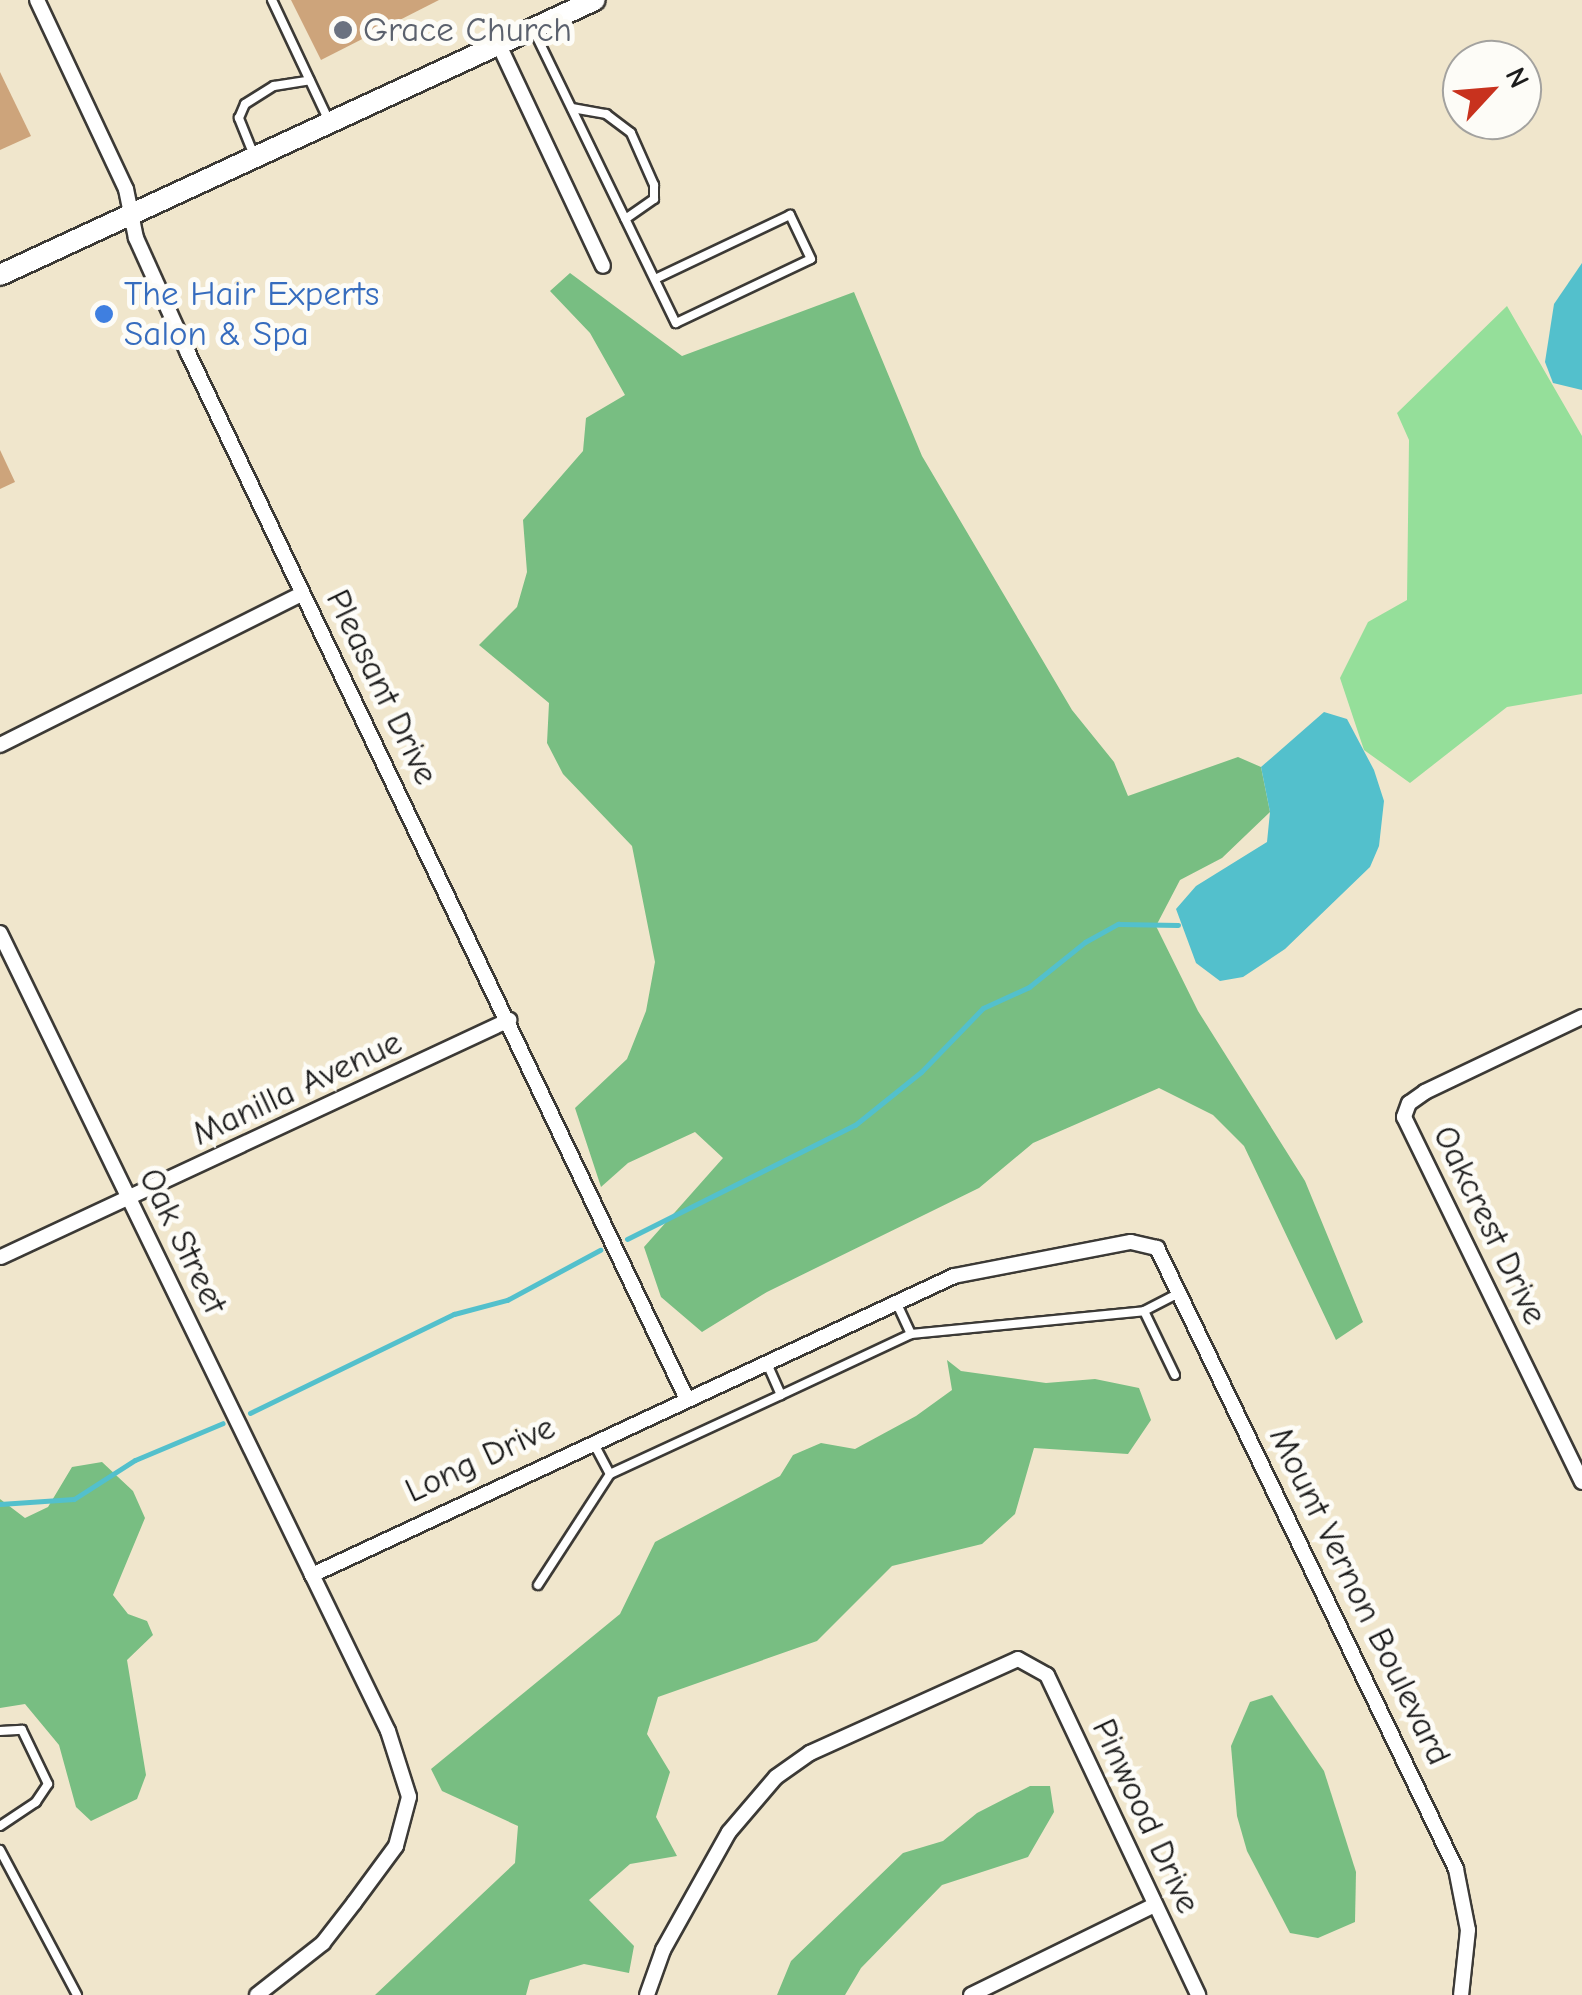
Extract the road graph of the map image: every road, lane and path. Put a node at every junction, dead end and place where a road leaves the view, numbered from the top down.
1 (36, 0) edge
2 (272, 0) edge
3 (594, 0) edge
4 (533, 29) junction
5 (499, 45) junction
6 (310, 80) junction
7 (572, 108) junction
8 (330, 123) junction
9 (255, 158) junction
10 (130, 215) junction
11 (625, 219) junction
12 (602, 266) dead end
13 (0, 275) edge
14 (655, 279) junction
15 (302, 594) junction
16 (0, 744) edge
17 (0, 933) edge
18 (1582, 1017) edge
19 (509, 1020) junction
20 (129, 1201) junction
21 (1145, 1244) joint
22 (1, 1257) edge
23 (1182, 1292) junction
24 (896, 1302) junction
25 (1144, 1310) junction
26 (911, 1334) junction
27 (765, 1361) junction
28 (1175, 1375) dead end
29 (781, 1395) junction
30 (686, 1397) junction
31 (591, 1440) junction
32 (610, 1474) junction
33 (1582, 1482) edge
34 (312, 1575) junction
35 (538, 1585) dead end
36 (0, 1731) edge
37 (0, 1826) edge
38 (0, 1850) edge
39 (1155, 1905) junction
40 (77, 1995) edge
41 (257, 1995) edge
42 (646, 1995) edge
43 (971, 1995) edge
44 (1198, 1995) edge
45 (1461, 1995) edge

1 - 10 street, Pleasant Drive
2 - 6 lane
3 - 4 main road
4 - 5 main road
4 - 7 lane
5 - 8 main road
5 - 12 street
6 - 8 lane
6 - 9 lane
7 - 11 lane
7 - 11 lane
8 - 9 main road
9 - 10 main road
10 - 13 main road
10 - 15 street, Pleasant Drive
11 - 14 lane
14 - 14 lane
15 - 16 street
15 - 19 street, Pleasant Drive
17 - 20 street, Oak Street
18 - 33 street, Oakcrest Drive
19 - 20 street, Manilla Avenue
19 - 30 street, Pleasant Drive
20 - 22 street, Manilla Avenue
20 - 34 street, Oak Street
21 - 23 street, Mount Vernon Boulevard
21 - 24 street, Long Drive
23 - 25 lane
23 - 45 street, Mount Vernon Boulevard
24 - 26 lane
24 - 27 street, Long Drive
25 - 26 lane
25 - 28 lane
26 - 29 lane
27 - 29 lane
27 - 30 street, Long Drive
29 - 32 lane
30 - 31 street, Long Drive
31 - 32 lane
31 - 34 street, Long Drive
32 - 35 lane
34 - 41 street
36 - 37 lane
38 - 40 lane
39 - 42 street, Pinwood Drive
39 - 43 street
39 - 44 street, Pinwood Drive

